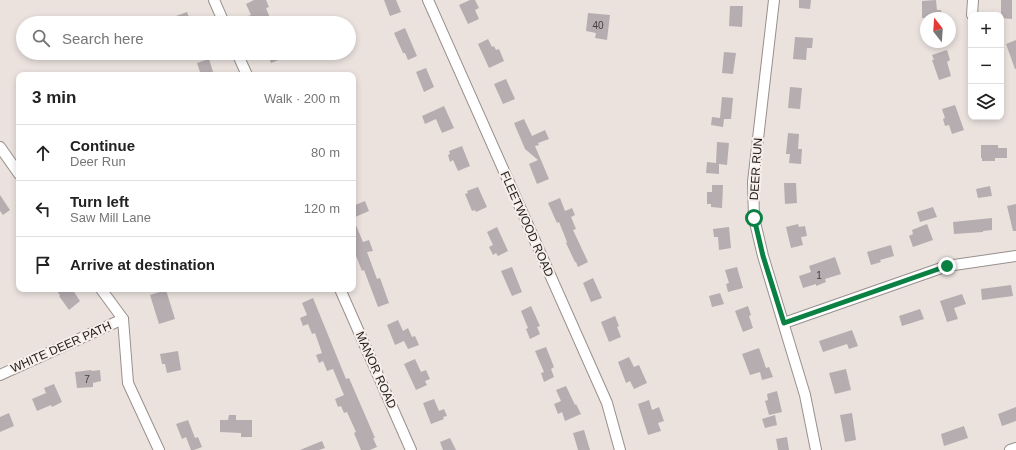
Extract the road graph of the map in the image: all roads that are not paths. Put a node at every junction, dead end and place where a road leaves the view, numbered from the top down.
1 (214, 0) edge
2 (428, 0) edge
3 (774, 0) edge
4 (973, 0) edge
5 (972, 12) edge
6 (221, 16) edge
7 (240, 60) edge
8 (246, 72) edge
9 (0, 147) edge
10 (16, 170) edge
11 (1016, 256) edge
12 (103, 292) edge
13 (341, 292) edge
14 (123, 319) junction
15 (784, 323) junction
16 (0, 375) edge
17 (1016, 448) edge
18 (159, 450) edge
19 (411, 450) edge
20 (620, 450) edge
21 (816, 450) edge
22 (1010, 450) edge

1 - 6 street
2 - 20 street, FLEETWOOD ROAD
3 - 15 street, DEER RUN
4 - 5 street
7 - 8 street
9 - 10 street
11 - 15 street
12 - 14 street
13 - 19 street, MANOR ROAD
14 - 16 street, WHITE DEER PATH
14 - 18 street
15 - 21 street, DEER RUN
17 - 22 street

